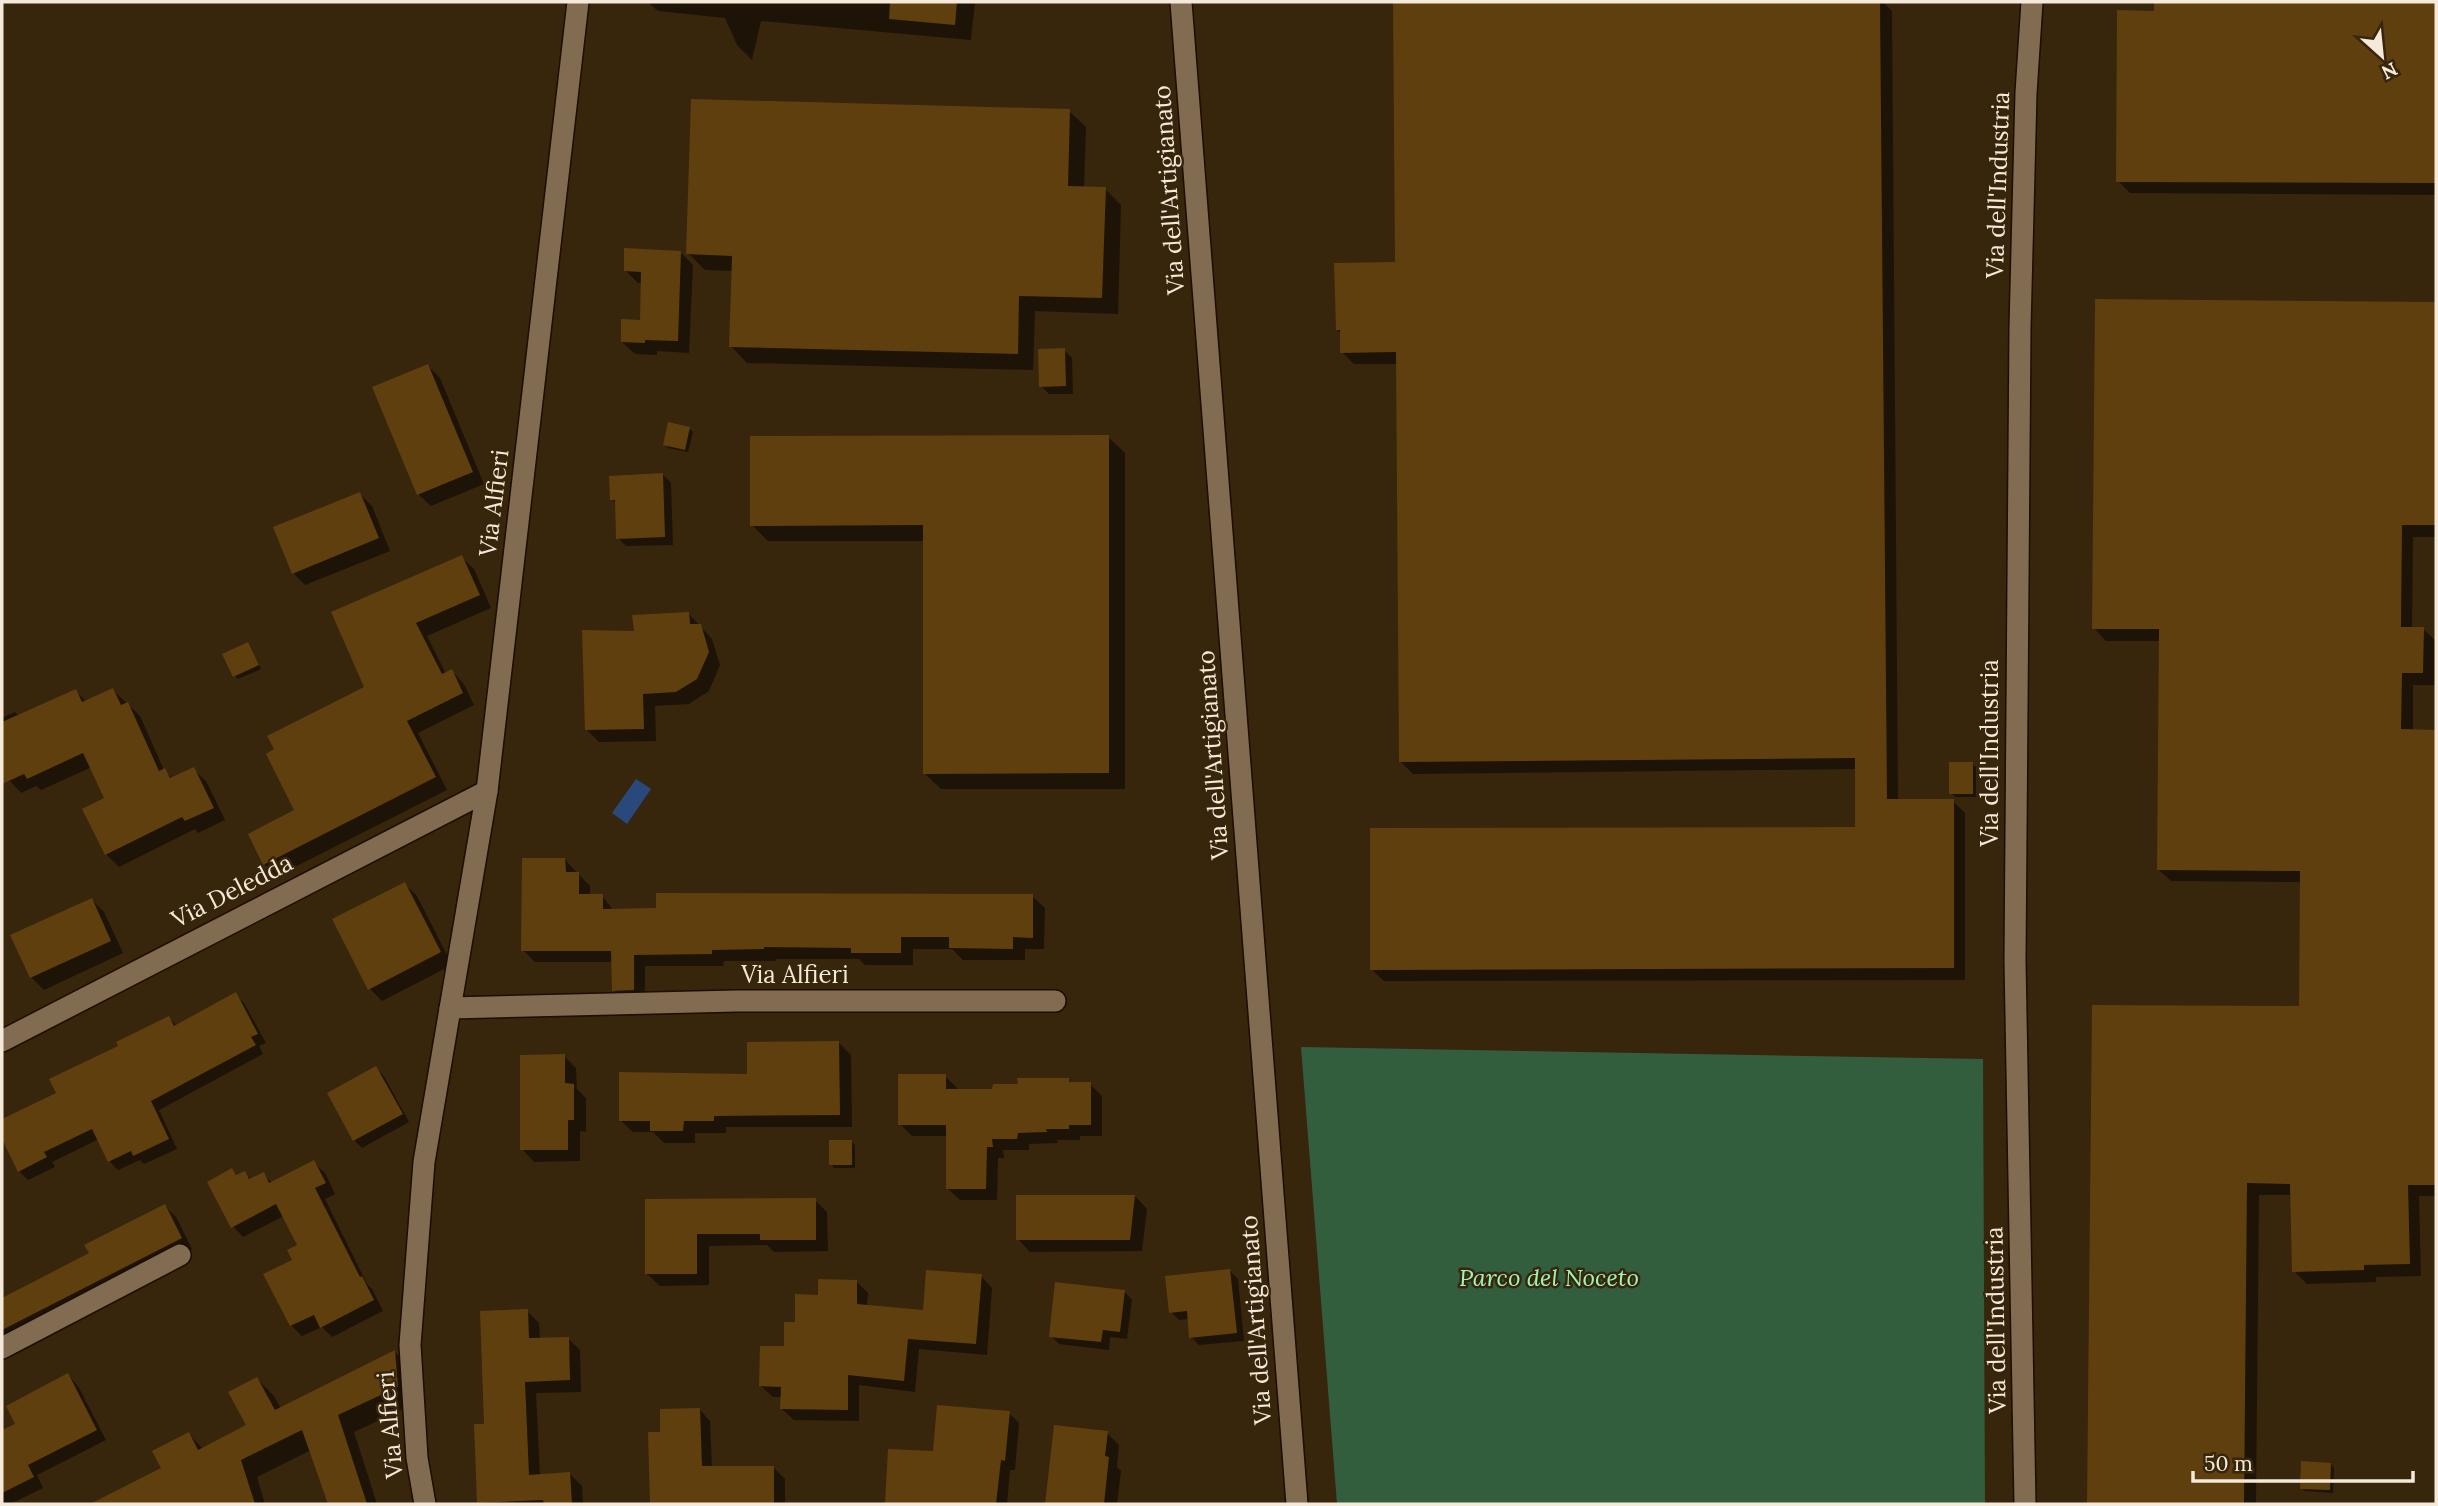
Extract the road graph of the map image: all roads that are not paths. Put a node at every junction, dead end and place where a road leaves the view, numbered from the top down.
1 (578, 2) edge
2 (1181, 2) edge
3 (2032, 2) edge
4 (488, 791) junction
5 (1055, 1001) dead end
6 (450, 1008) junction
7 (2, 1041) edge
8 (180, 1255) dead end
9 (2, 1348) edge
10 (425, 1504) edge
11 (1297, 1504) edge
12 (2025, 1504) edge

1 - 4 street, Via Alfieri
2 - 11 street, Via dell'Artigianato
3 - 12 street, Via dell'Industria
4 - 6 street, Via Alfieri
4 - 7 street, Via Deledda
5 - 6 street, Via Alfieri
6 - 10 street, Via Alfieri
8 - 9 street

